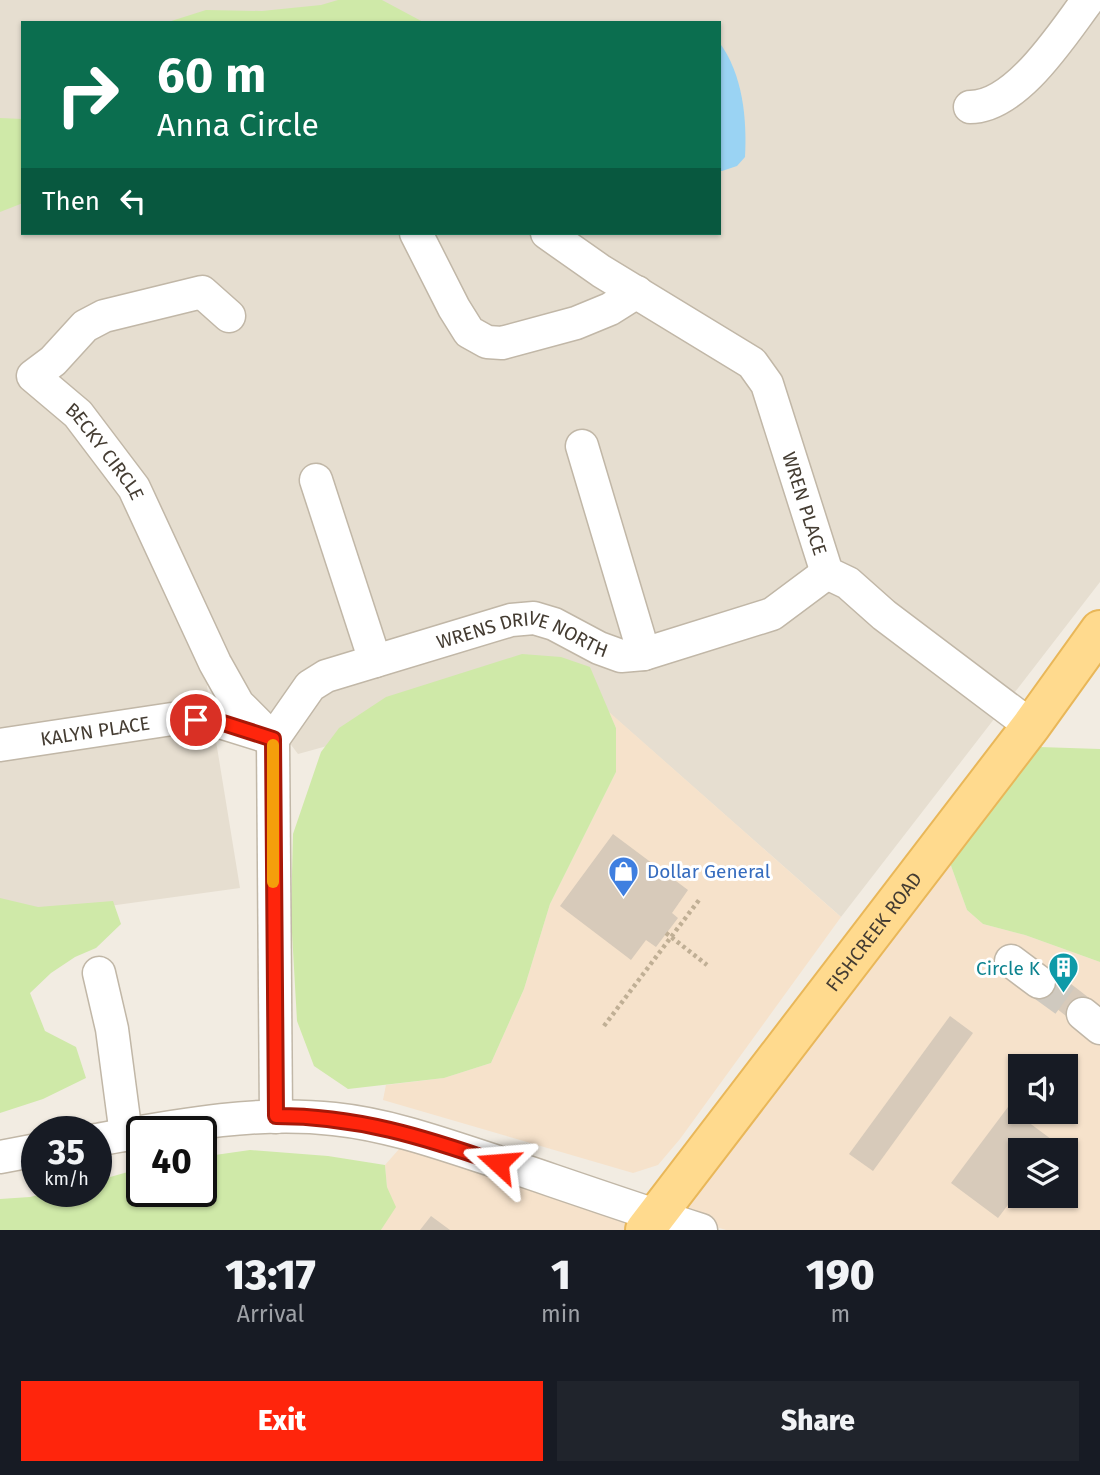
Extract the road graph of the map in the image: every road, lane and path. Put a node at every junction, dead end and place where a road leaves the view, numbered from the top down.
1 (1088, 0) edge
2 (970, 107) dead end
3 (417, 235) edge
4 (550, 235) edge
5 (637, 292) junction
6 (229, 316) dead end
7 (582, 446) dead end
8 (316, 480) dead end
9 (827, 573) junction
10 (1099, 635) edge
11 (644, 654) junction
12 (375, 662) junction
13 (1031, 726) junction
14 (273, 739) junction
15 (0, 745) edge
16 (699, 900) dead end
17 (669, 935) junction
18 (1011, 961) dead end
19 (707, 965) dead end
20 (99, 973) dead end
21 (1039, 982) tunnel mouth
22 (604, 1026) dead end
23 (111, 1116) edge
24 (276, 1116) junction
25 (112, 1137) edge
26 (21, 1153) edge
27 (0, 1157) edge
28 (650, 1223) edge
29 (701, 1230) edge

1 - 2 street
3 - 5 street
4 - 5 street, WREN PLACE
5 - 9 street, WREN PLACE
6 - 14 street, BECKY CIRCLE
7 - 11 street
8 - 12 street
9 - 11 street, WRENS DRIVE NORTH
9 - 13 street, WREN PLACE
10 - 13 main road, FISHCREEK ROAD
11 - 12 street, WRENS DRIVE NORTH
12 - 14 street, WRENS DRIVE NORTH
13 - 28 main road, FISHCREEK ROAD
14 - 15 street, KALYN PLACE
14 - 24 street
16 - 17 path
17 - 19 path
17 - 22 path
18 - 21 street
20 - 23 street
24 - 25 street
24 - 28 street
26 - 27 street
28 - 29 street

